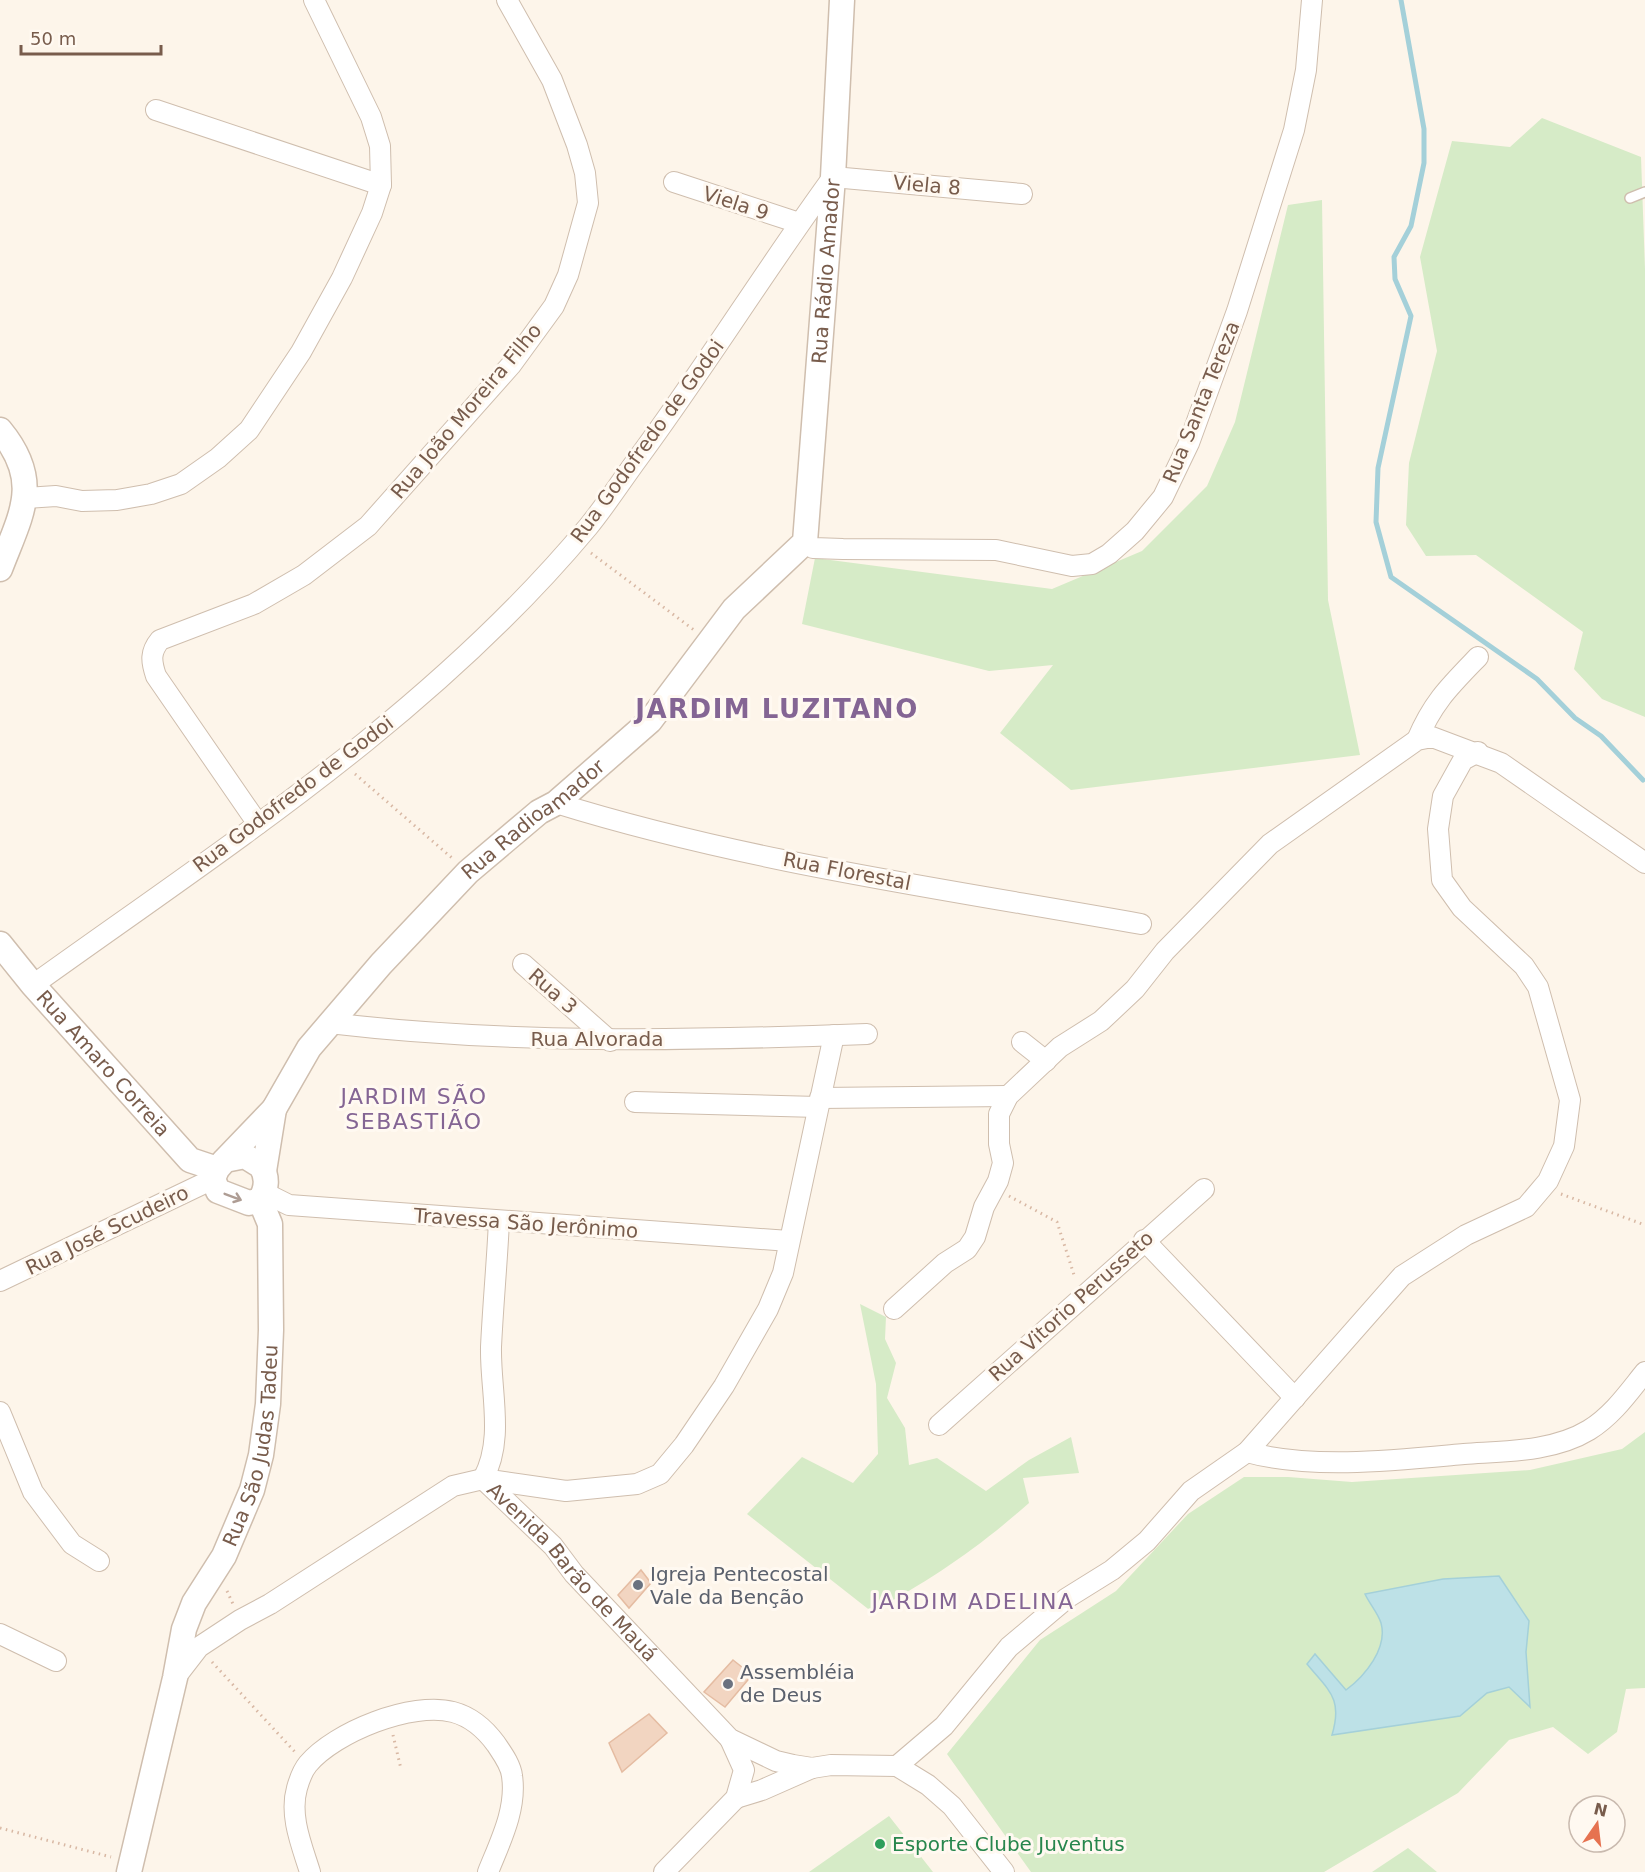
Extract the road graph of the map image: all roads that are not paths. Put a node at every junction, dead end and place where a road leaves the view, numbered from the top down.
1 (314, 0) edge
2 (507, 0) edge
3 (842, 0) edge
4 (1312, 0) edge
5 (156, 110) dead end
6 (832, 177) junction
7 (674, 182) dead end
8 (381, 185) junction
9 (1645, 192) edge
10 (1022, 194) dead end
11 (1630, 198) dead end
12 (799, 224) junction
13 (788, 240) junction
14 (828, 244) junction
15 (0, 430) edge
16 (26, 498) junction
17 (805, 543) junction
18 (0, 569) edge
19 (1478, 657) dead end
20 (1418, 740) junction
21 (1478, 752) junction
22 (556, 803) junction
23 (258, 824) junction
24 (1645, 863) edge
25 (1141, 924) dead end
26 (0, 944) edge
27 (523, 964) dead end
28 (33, 985) junction
29 (329, 1023) junction
30 (867, 1034) dead end
31 (834, 1035) junction
32 (610, 1041) junction
33 (1022, 1042) dead end
34 (1046, 1061) junction
35 (1008, 1096) junction
36 (635, 1102) dead end
37 (819, 1103) junction
38 (274, 1108) junction
39 (218, 1169) junction
40 (263, 1188) junction
41 (1204, 1189) dead end
42 (499, 1221) junction
43 (1144, 1240) junction
44 (789, 1241) junction
45 (0, 1281) edge
46 (894, 1309) dead end
47 (1645, 1372) edge
48 (1295, 1398) junction
49 (2, 1422) edge
50 (939, 1425) dead end
51 (1247, 1452) junction
52 (483, 1479) junction
53 (99, 1561) dead end
54 (0, 1634) edge
55 (56, 1661) dead end
56 (175, 1678) junction
57 (730, 1739) junction
58 (897, 1766) junction
59 (812, 1768) junction
60 (735, 1798) junction
61 (130, 1867) edge
62 (310, 1872) edge
63 (488, 1872) edge
64 (664, 1872) edge
65 (1004, 1872) edge

1 - 8 street
2 - 23 street, Rua João Moreira Filho
3 - 6 street, Rua Rádio Amador
4 - 17 street, Rua Santa Tereza
5 - 8 street
6 - 10 street, Viela 8
6 - 12 street, Rua Godofredo de Godoi
6 - 14 street, Rua Rádio Amador
7 - 12 street, Viela 9
8 - 16 street
9 - 11 lane
12 - 13 street, Rua Godofredo de Godoi
13 - 14 street
13 - 23 street, Rua Godofredo de Godoi
14 - 17 street, Rua Rádio Amador
15 - 16 street
16 - 18 street
17 - 22 street, Rua Radioamador
19 - 20 street
20 - 21 street
20 - 34 street
21 - 24 street
21 - 48 street
22 - 25 street, Rua Florestal
22 - 29 street, Rua Radioamador
23 - 28 street, Rua Godofredo de Godoi
26 - 28 street, Rua Amaro Correia
27 - 32 street, Rua 3
28 - 39 street, Rua Amaro Correia
29 - 32 street, Rua Alvorada
29 - 38 street, Rua Radioamador
30 - 31 street, Rua Alvorada
31 - 32 street, Rua Alvorada
31 - 37 street
33 - 34 street
34 - 35 street
35 - 37 street
35 - 46 street
36 - 37 street
37 - 44 street
38 - 39 street, Rua Radioamador
38 - 40 street, Rua Radioamador
39 - 40 street
39 -> 40 street
39 - 45 street, Rua José Scudeiro
40 - 42 street, Travessa São Jerônimo
40 - 56 street, Rua São Judas Tadeu
41 - 43 street, Rua Vitorio Perusseto
42 - 44 street, Travessa São Jerônimo
42 - 52 street
43 - 48 street
43 - 50 street, Rua Vitorio Perusseto
44 - 52 street
47 - 51 street
48 - 51 street
49 - 53 street
51 - 58 street
52 - 56 street, Avenida Barão de Mauá
52 - 57 street, Avenida Barão de Mauá
54 - 55 street
56 - 61 street, Avenida Barão de Mauá
57 - 59 street, Avenida Barão de Mauá
57 - 60 street
58 - 59 street, Avenida Barão de Mauá
58 - 65 street
59 - 60 street
60 - 64 street
62 - 63 street

